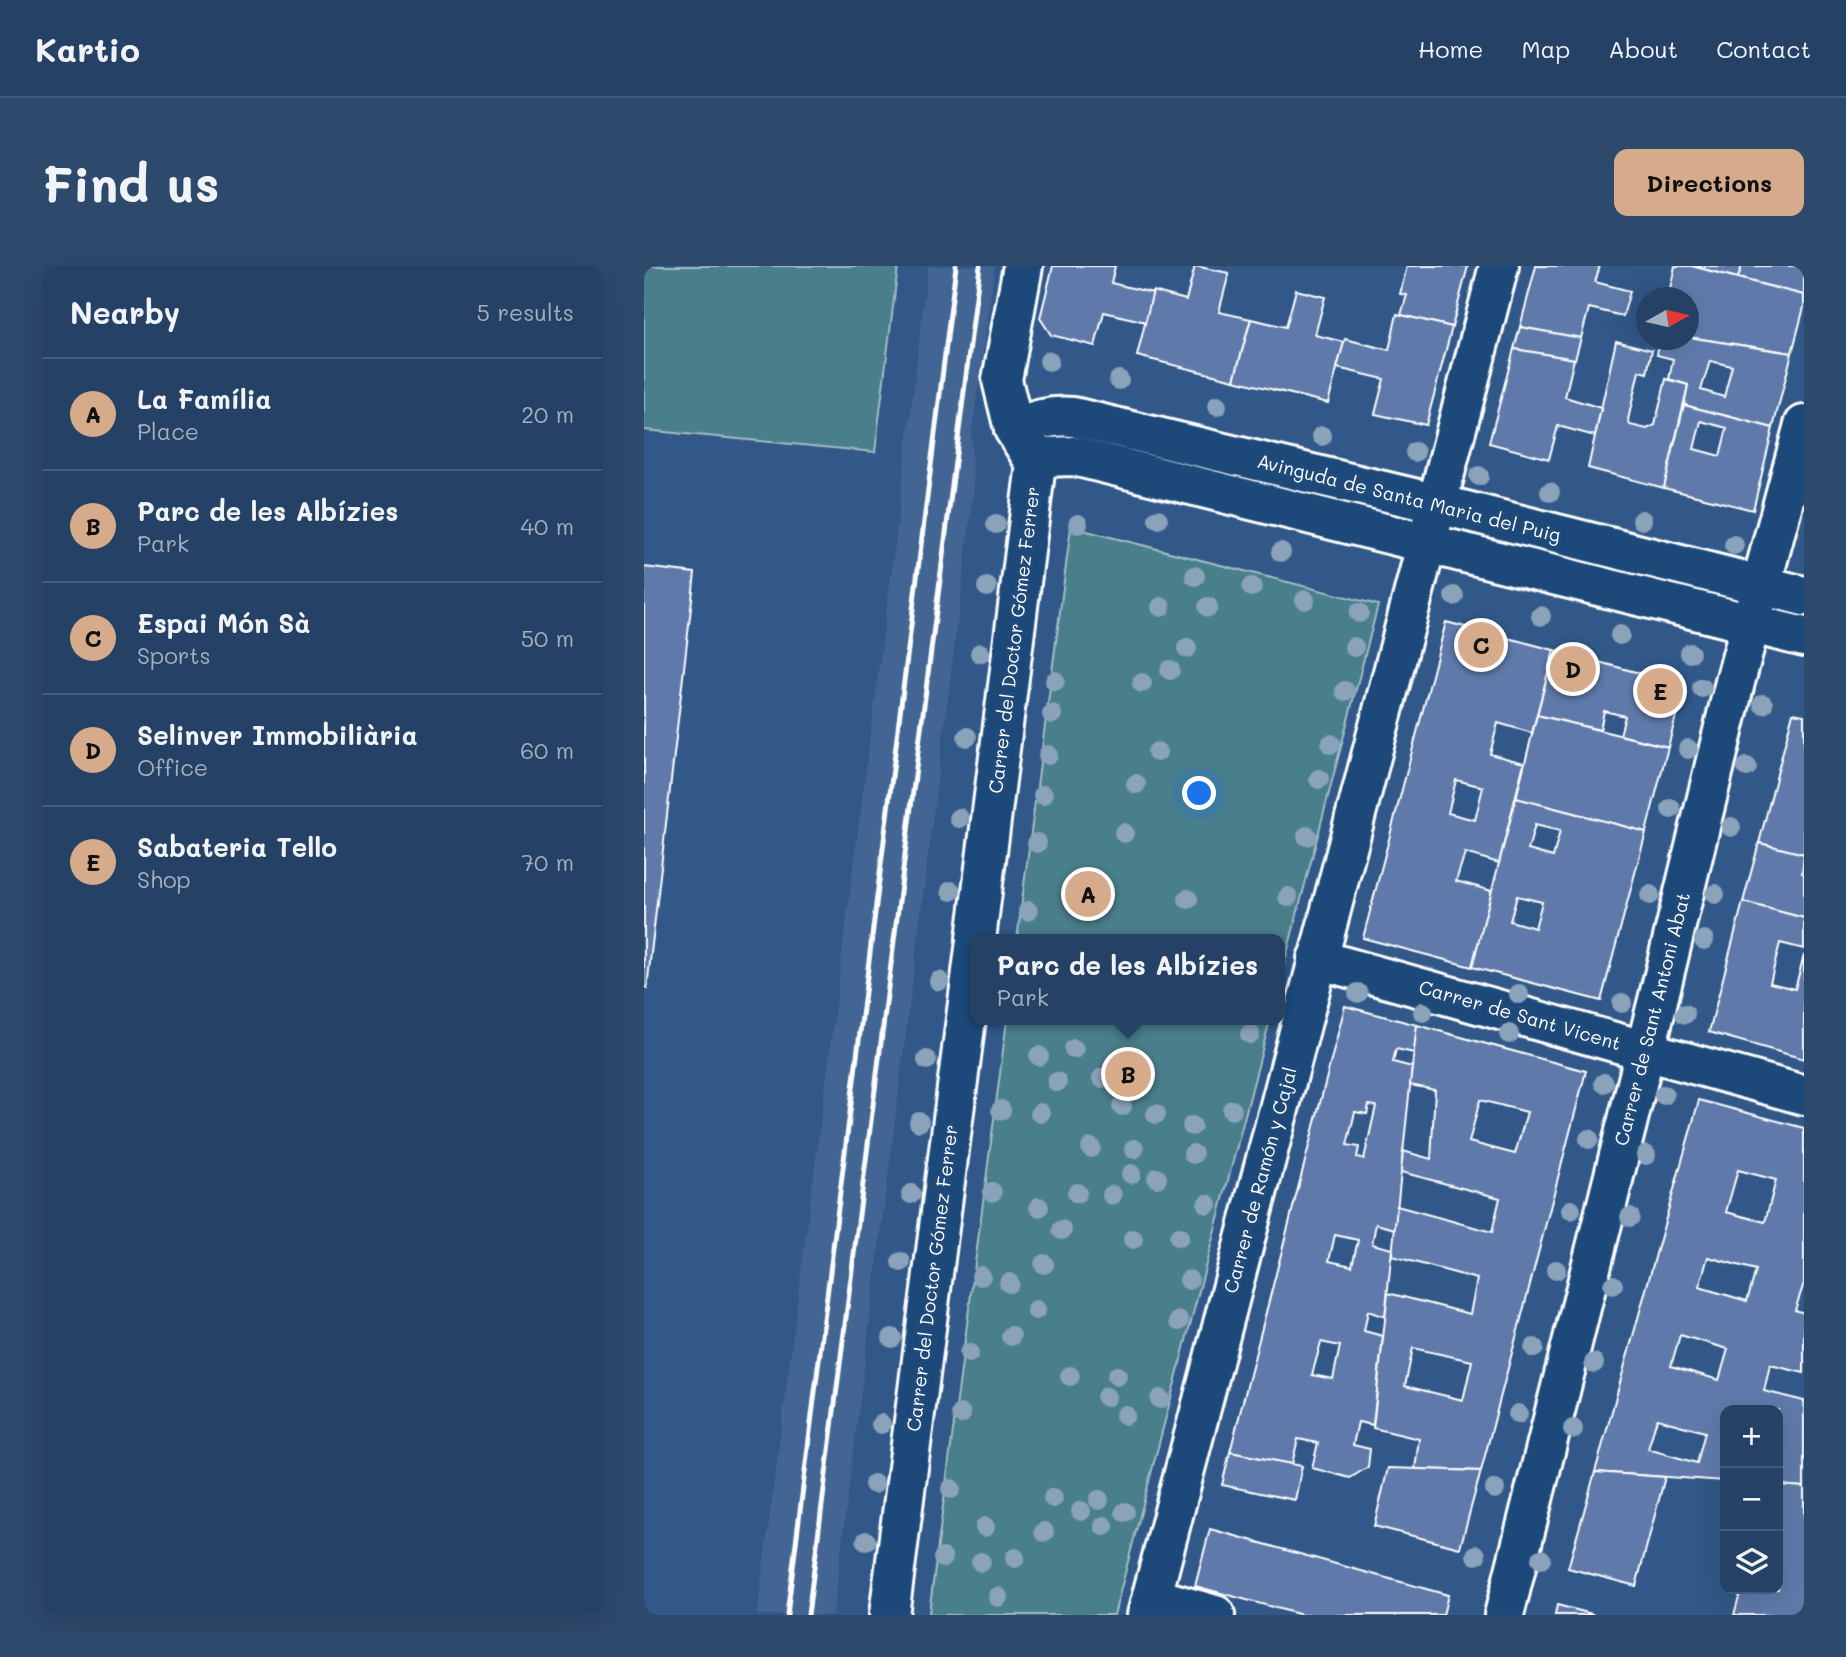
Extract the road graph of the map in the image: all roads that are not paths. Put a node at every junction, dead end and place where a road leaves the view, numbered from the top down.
1 (1023, 266) edge
2 (1499, 266) edge
3 (1804, 425) edge
4 (1014, 429) junction
5 (1036, 464) junction
6 (1438, 504) junction
7 (1426, 542) junction
8 (1761, 584) junction
9 (1804, 596) edge
10 (1750, 624) junction
11 (1804, 638) edge
12 (977, 934) edge
13 (1317, 959) junction
14 (970, 987) edge
15 (1645, 1050) junction
16 (1804, 1095) edge
17 (1150, 1606) edge
18 (889, 1615) edge
19 (1215, 1615) edge
20 (1504, 1615) edge

1 - 4 street, Carrer del Doctor Gómez Ferrer
2 - 6 street
3 - 8 street, Carrer de Sant Antoni Abat
4 - 5 street, Carrer del Doctor Gómez Ferrer
4 - 6 street, Avinguda de Santa Maria del Puig
5 - 7 street, Avinguda de Santa Maria del Puig
5 - 12 street, Carrer del Doctor Gómez Ferrer
6 - 7 street, Carrer de Ramón y Cajal
6 - 8 street, Avinguda de Santa Maria del Puig
7 - 10 street, Avinguda de Santa Maria del Puig
7 - 13 street, Carrer de Ramón y Cajal
8 - 9 street, Avinguda de Santa Maria del Puig
8 - 10 street, Carrer de Sant Antoni Abat
10 - 11 street, Avinguda de Santa Maria del Puig
10 - 15 street, Carrer de Sant Antoni Abat
13 - 15 street, Carrer de Sant Vicent
13 - 17 street, Carrer de Ramón y Cajal
14 - 18 street, Carrer del Doctor Gómez Ferrer
15 - 16 street, Carrer de Sant Vicent
15 - 20 street, Carrer de Sant Antoni Abat
17 - 19 street

